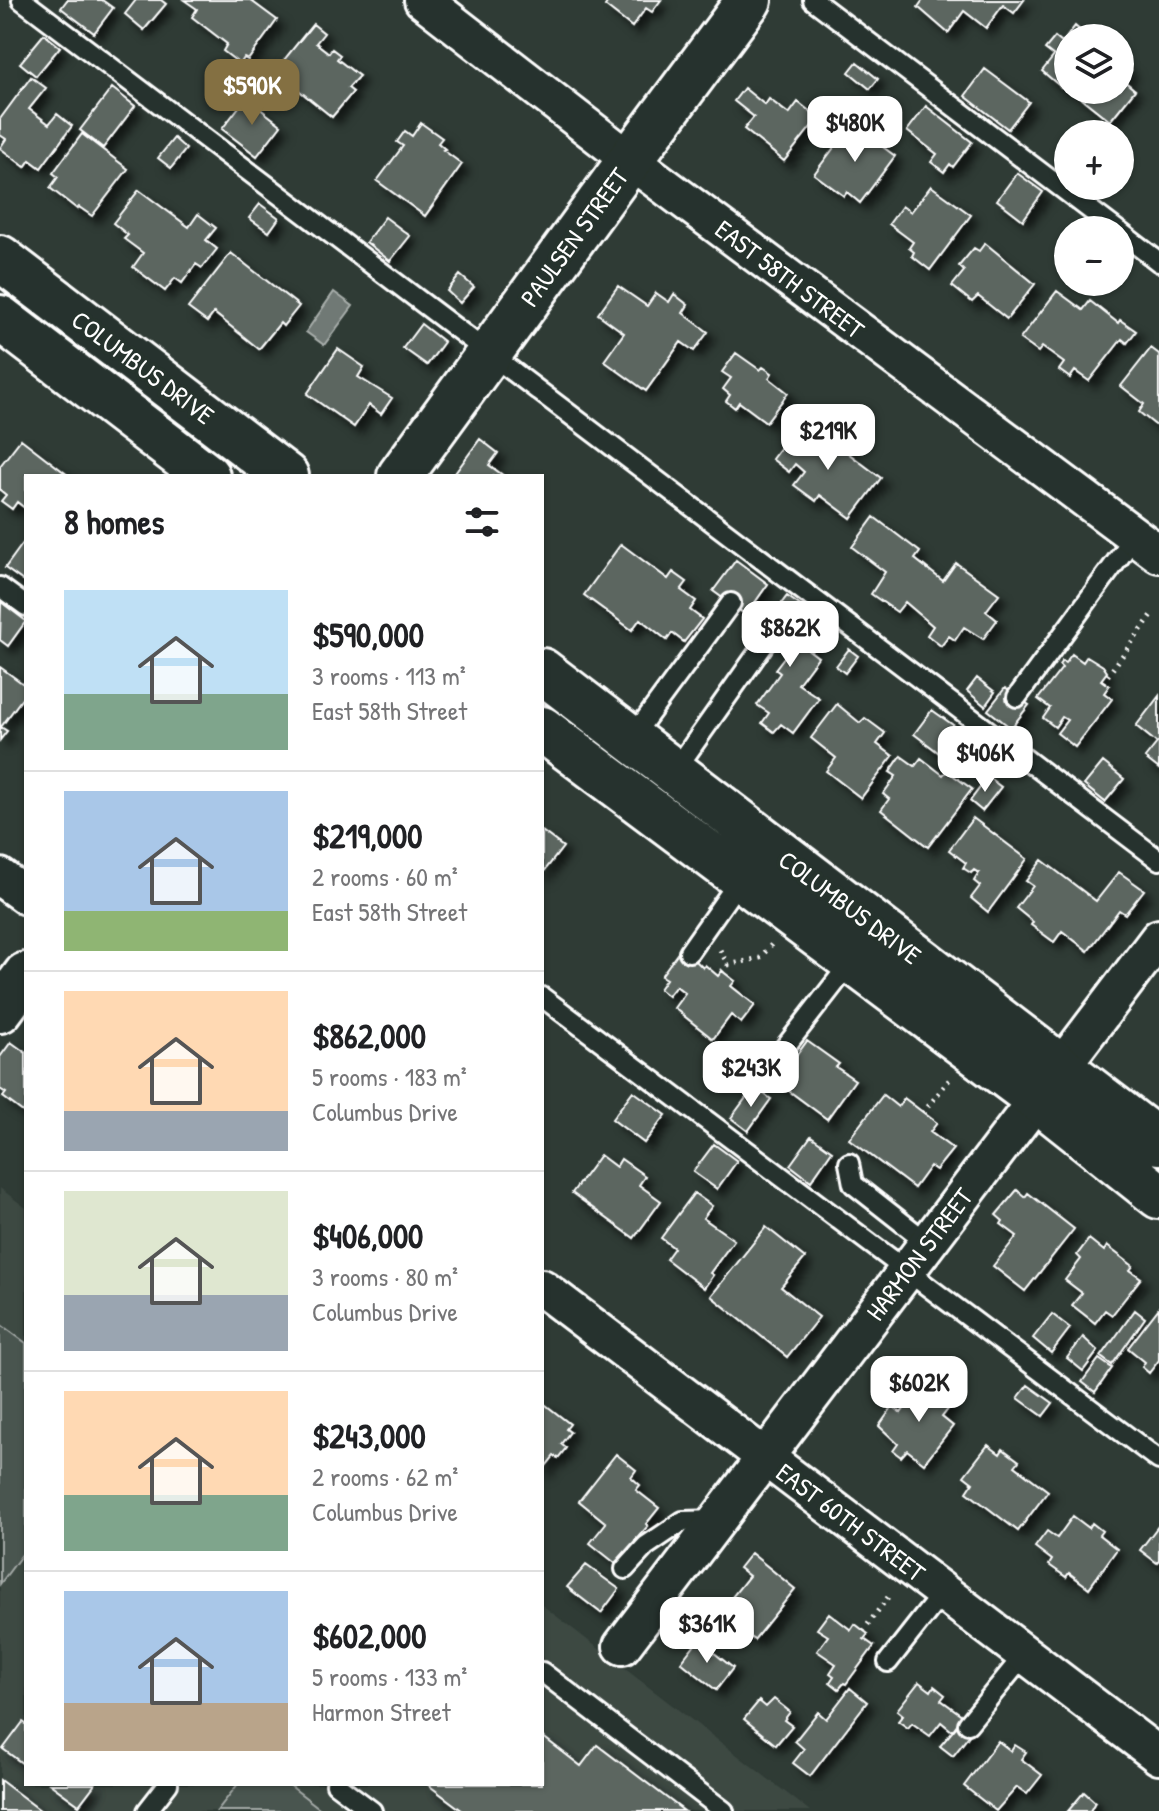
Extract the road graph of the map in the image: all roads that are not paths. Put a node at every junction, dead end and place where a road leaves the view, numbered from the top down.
1 (22, 0) edge
2 (423, 0) edge
3 (749, 0) edge
4 (813, 0) edge
5 (630, 160) junction
6 (1098, 216) edge
7 (1134, 243) edge
8 (0, 258) edge
9 (1159, 262) edge
10 (0, 318) edge
11 (488, 355) junction
12 (204, 474) edge
13 (283, 474) edge
14 (401, 474) edge
15 (1147, 545) edge
16 (0, 587) edge
17 (731, 603) dead end
18 (24, 605) edge
19 (772, 633) dead end
20 (544, 673) edge
21 (1017, 697) dead end
22 (544, 730) edge
23 (631, 739) junction
24 (674, 772) junction
25 (1159, 860) edge
26 (0, 877) edge
27 (741, 878) junction
28 (24, 895) edge
29 (1159, 938) edge
30 (689, 952) dead end
31 (852, 961) junction
32 (24, 978) edge
33 (544, 999) edge
34 (0, 1010) edge
35 (1049, 1083) junction
36 (754, 1087) dead end
37 (1159, 1142) edge
38 (849, 1163) dead end
39 (1159, 1196) edge
40 (928, 1243) junction
41 (906, 1271) junction
42 (544, 1290) edge
43 (765, 1457) junction
44 (1159, 1460) edge
45 (717, 1520) junction
46 (625, 1569) dead end
47 (943, 1592) junction
48 (622, 1646) dead end
49 (1025, 1654) junction
50 (888, 1662) dead end
51 (544, 1674) edge
52 (968, 1724) dead end
53 (1159, 1756) edge
54 (166, 1786) edge
55 (339, 1786) edge
56 (147, 1811) edge
57 (372, 1811) edge
58 (724, 1811) edge

1 - 11 lane
2 - 5 street, EAST 58TH STREET
3 - 5 street, PAULSEN STREET
4 - 6 lane
5 - 11 street, PAULSEN STREET
5 - 15 street, EAST 58TH STREET
7 - 9 lane
8 - 13 street, COLUMBUS DRIVE
10 - 12 street, COLUMBUS DRIVE
11 - 14 street, PAULSEN STREET
11 - 25 lane
15 - 21 lane
16 - 18 lane
17 - 23 lane
19 - 24 lane
20 - 23 street, COLUMBUS DRIVE
22 - 27 street, COLUMBUS DRIVE
23 - 24 street, COLUMBUS DRIVE
24 - 35 street, COLUMBUS DRIVE
26 - 28 street
27 - 30 lane
27 - 31 street, COLUMBUS DRIVE
29 - 35 street, HARMON STREET
31 - 35 street, COLUMBUS DRIVE
31 - 36 lane
32 - 34 street
33 - 41 lane
35 - 37 street, COLUMBUS DRIVE
35 - 39 street, COLUMBUS DRIVE
35 - 40 street, HARMON STREET
38 - 40 lane
40 - 41 street, HARMON STREET
41 - 43 street, HARMON STREET
41 - 44 lane
42 - 43 street, EAST 60TH STREET
43 - 45 street, HARMON STREET
43 - 47 street, EAST 60TH STREET
45 - 46 lane
45 - 48 street, HARMON STREET
47 - 49 street, EAST 60TH STREET
47 - 50 lane
49 - 52 lane
49 - 53 street, EAST 60TH STREET
51 - 58 lane
54 - 56 lane
55 - 57 lane

